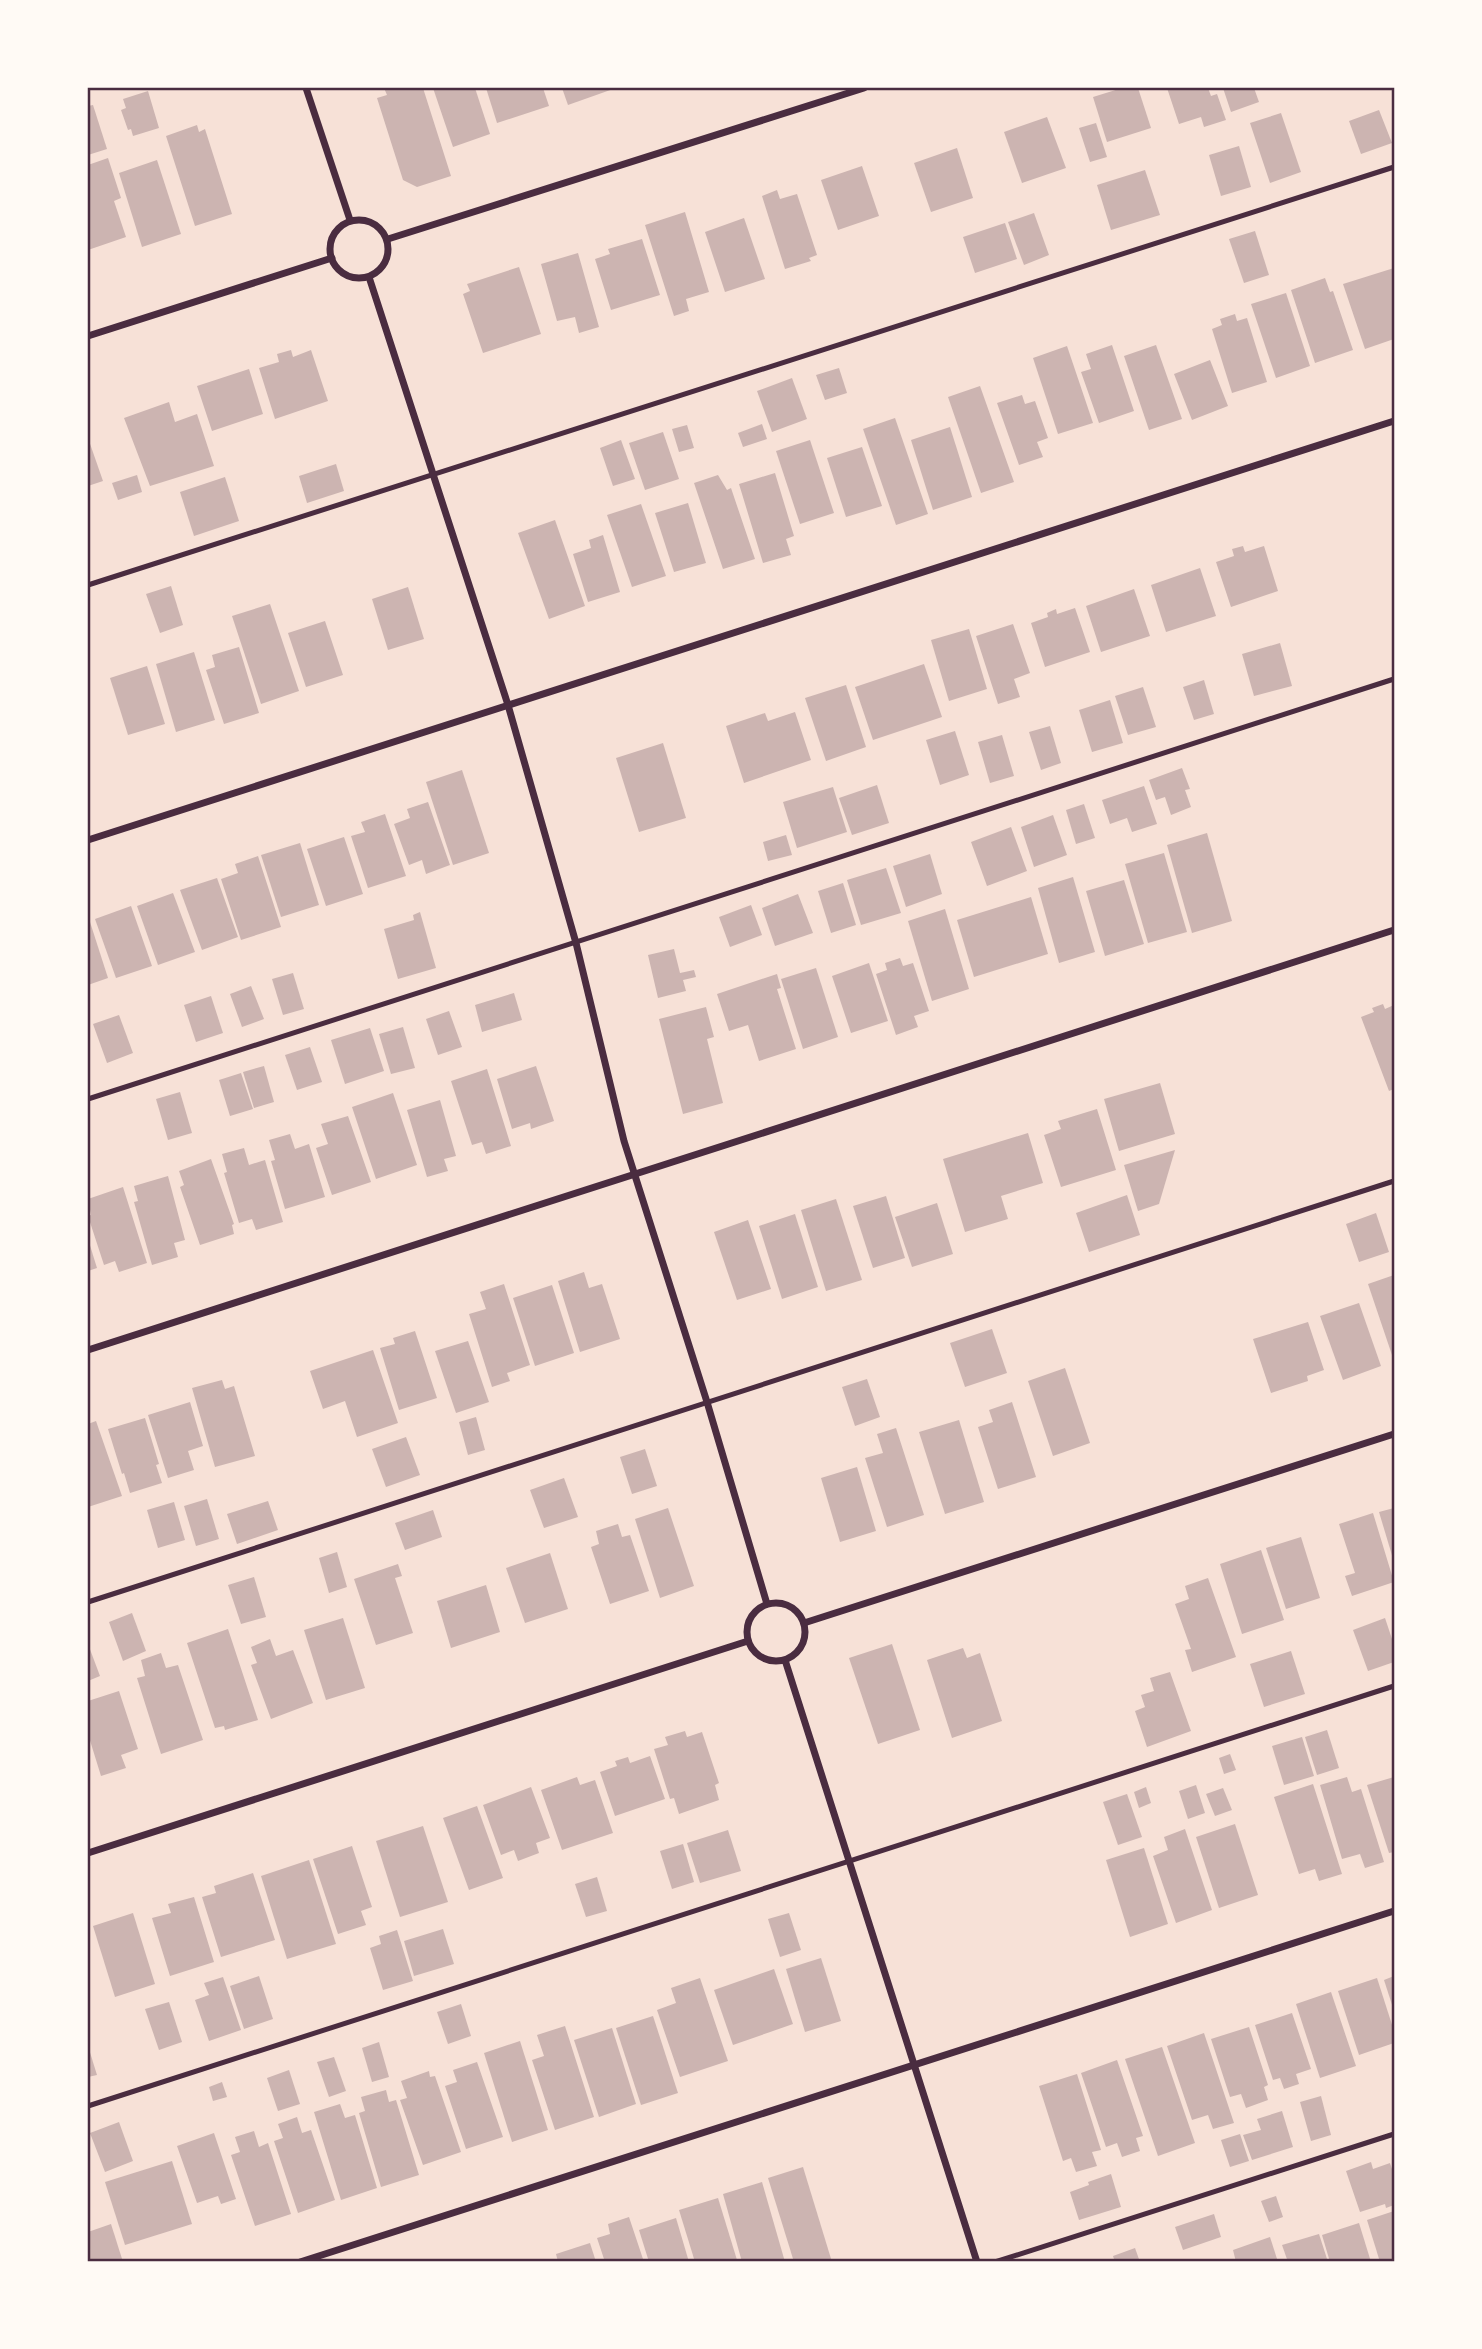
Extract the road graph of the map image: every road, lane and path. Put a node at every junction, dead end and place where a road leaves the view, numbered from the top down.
1 (306, 88) edge
2 (864, 88) edge
3 (1395, 167) edge
4 (350, 220) junction
5 (388, 239) junction
6 (331, 258) junction
7 (369, 277) junction
8 (88, 336) edge
9 (1395, 421) edge
10 (433, 474) junction
11 (88, 585) edge
12 (1395, 679) edge
13 (508, 705) junction
14 (88, 840) edge
15 (1395, 930) edge
16 (576, 943) junction
17 (88, 1099) edge
18 (634, 1174) junction
19 (1395, 1181) edge
20 (88, 1350) edge
21 (707, 1402) junction
22 (1395, 1434) edge
23 (88, 1602) edge
24 (767, 1604) junction
25 (804, 1623) junction
26 (748, 1642) junction
27 (785, 1660) junction
28 (1395, 1686) edge
29 (88, 1853) edge
30 (849, 1861) junction
31 (1395, 1911) edge
32 (915, 2064) junction
33 (88, 2106) edge
34 (1395, 2134) edge
35 (300, 2262) edge
36 (977, 2262) edge
37 (995, 2262) edge

1 - 4 street
2 - 5 street
3 - 10 lane
4 - 5 street
4 - 6 street
5 - 7 street
6 - 7 street
6 - 8 street
7 - 10 street
9 - 13 street
10 - 11 lane
10 - 13 street
12 - 16 lane
13 - 14 street
13 - 16 street
15 - 18 street
16 - 17 lane
16 - 18 street
18 - 20 street
18 - 21 street
19 - 21 lane
21 - 23 lane
21 - 24 street
22 - 25 street
24 - 25 street
24 - 26 street
25 - 27 street
26 - 27 street
26 - 29 street
27 - 30 street
28 - 30 lane
30 - 32 street
30 - 33 lane
31 - 32 street
32 - 35 street
32 - 36 street
34 - 37 lane

